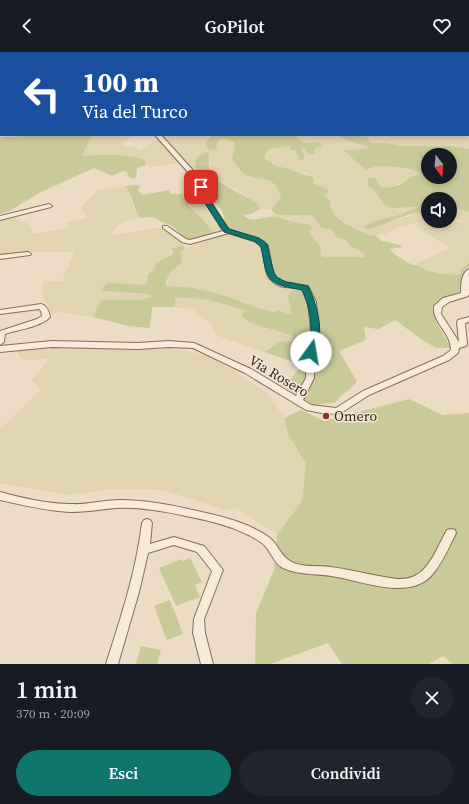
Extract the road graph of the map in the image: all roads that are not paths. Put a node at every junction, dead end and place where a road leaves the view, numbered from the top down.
1 (159, 136) edge
2 (49, 206) dead end
3 (0, 218) edge
4 (165, 227) dead end
5 (229, 231) junction
6 (28, 254) dead end
7 (0, 257) edge
8 (469, 271) edge
9 (0, 312) edge
10 (469, 318) edge
11 (0, 342) edge
12 (455, 346) junction
13 (0, 349) edge
14 (298, 401) junction
15 (0, 496) edge
16 (148, 515) junction
17 (451, 533) dead end
18 (144, 550) junction
19 (112, 664) edge
20 (207, 664) edge

1 - 5 street
2 - 3 street
4 - 5 street
5 - 14 street
6 - 7 street
8 - 12 street
9 - 11 street
10 - 12 street
12 - 14 street, Via Rosero
13 - 14 street, Via Rosero
15 - 16 street
16 - 17 street
16 - 18 street
18 - 19 street
18 - 20 street

